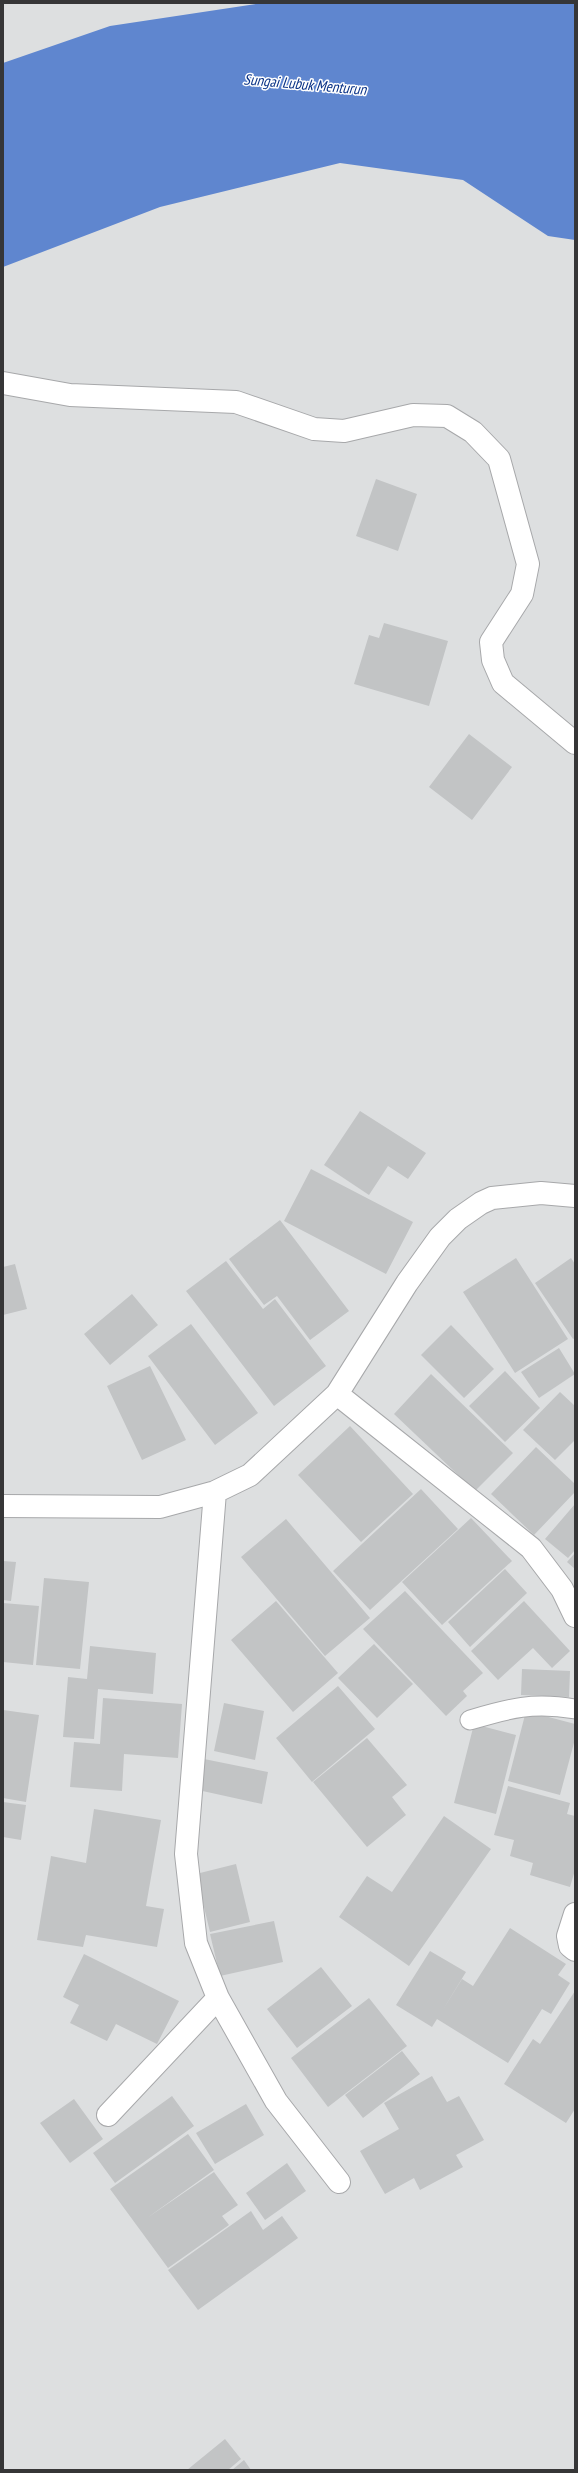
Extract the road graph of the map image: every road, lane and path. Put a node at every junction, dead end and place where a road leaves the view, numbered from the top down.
1 (3, 383) edge
2 (575, 742) edge
3 (575, 1196) edge
4 (337, 1394) junction
5 (215, 1492) junction
6 (3, 1506) edge
7 (575, 1616) edge
8 (575, 1708) edge
9 (470, 1720) dead end
10 (575, 1914) edge
11 (575, 1950) edge
12 (218, 1998) junction
13 (108, 2115) dead end
14 (339, 2182) dead end

1 - 2 street
3 - 4 street
4 - 5 street
4 - 7 street
5 - 6 street
5 - 12 street
8 - 9 lane
10 - 11 street
12 - 13 street
12 - 14 street

